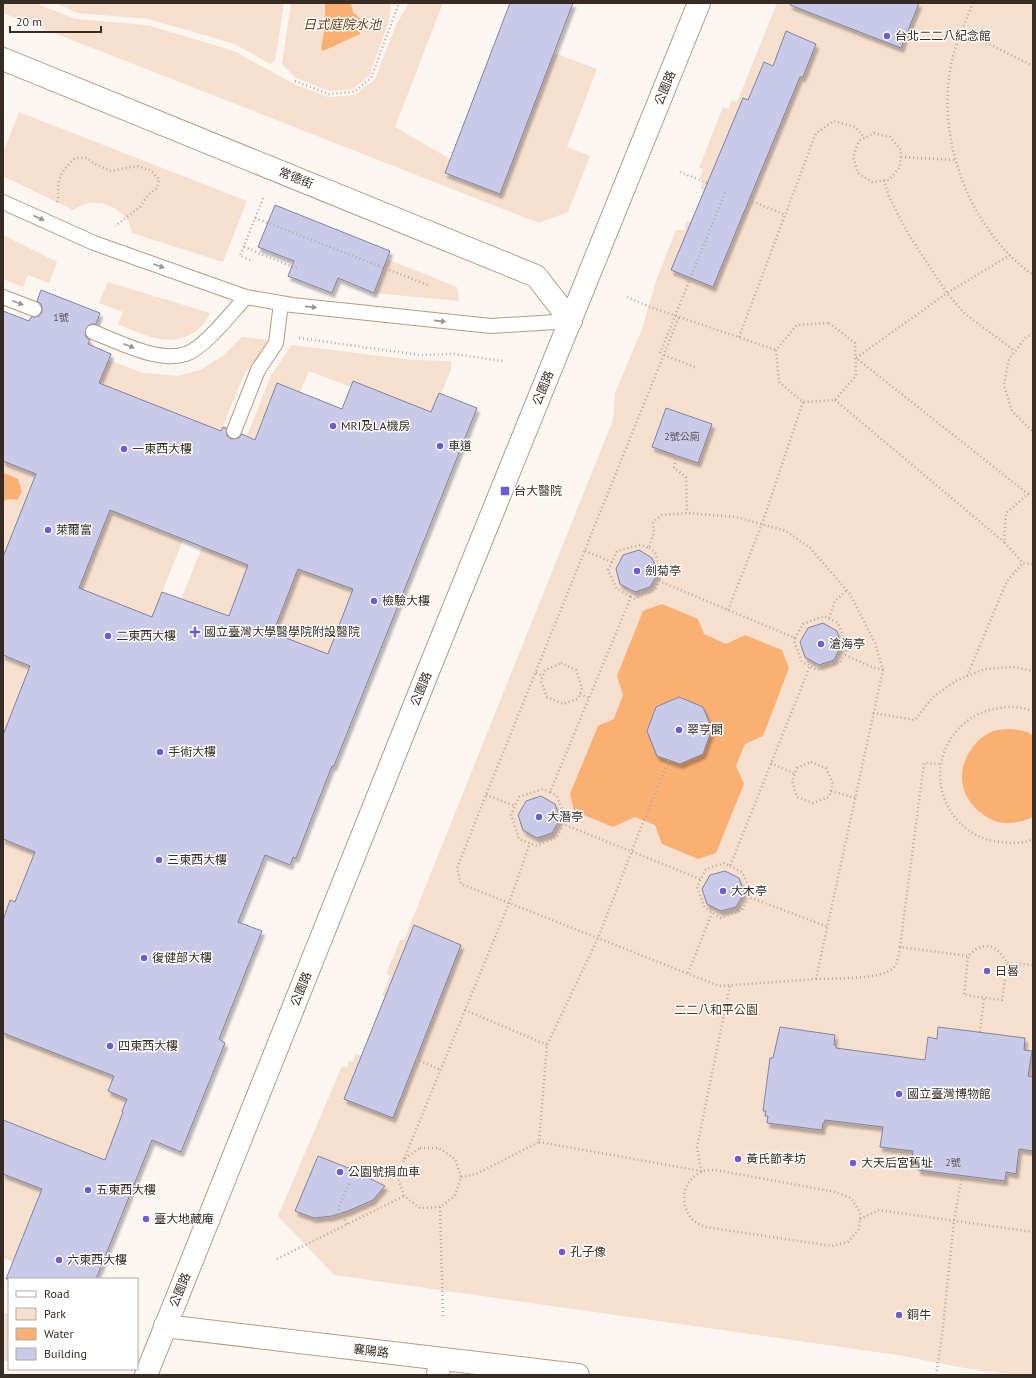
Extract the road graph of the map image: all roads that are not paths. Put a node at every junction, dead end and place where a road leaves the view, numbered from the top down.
1 (699, 3) edge
2 (3, 59) edge
3 (3, 202) edge
4 (3, 296) edge
5 (246, 297) junction
6 (281, 304) junction
7 (34, 308) dead end
8 (570, 321) junction
9 (93, 332) dead end
10 (234, 431) dead end
11 (165, 1326) junction
12 (439, 1367) edge
13 (146, 1375) edge
14 (578, 1375) edge

1 - 8 street, 公園路
2 - 8 street, 常德街
3 -> 5 lane
4 -> 7 lane
5 - 6 lane
9 -> 5 lane
6 -> 8 lane
6 - 10 lane
8 - 11 street, 公園路
11 - 12 street, 襄陽路
11 - 13 street, 公園路
12 - 14 street, 襄陽路

